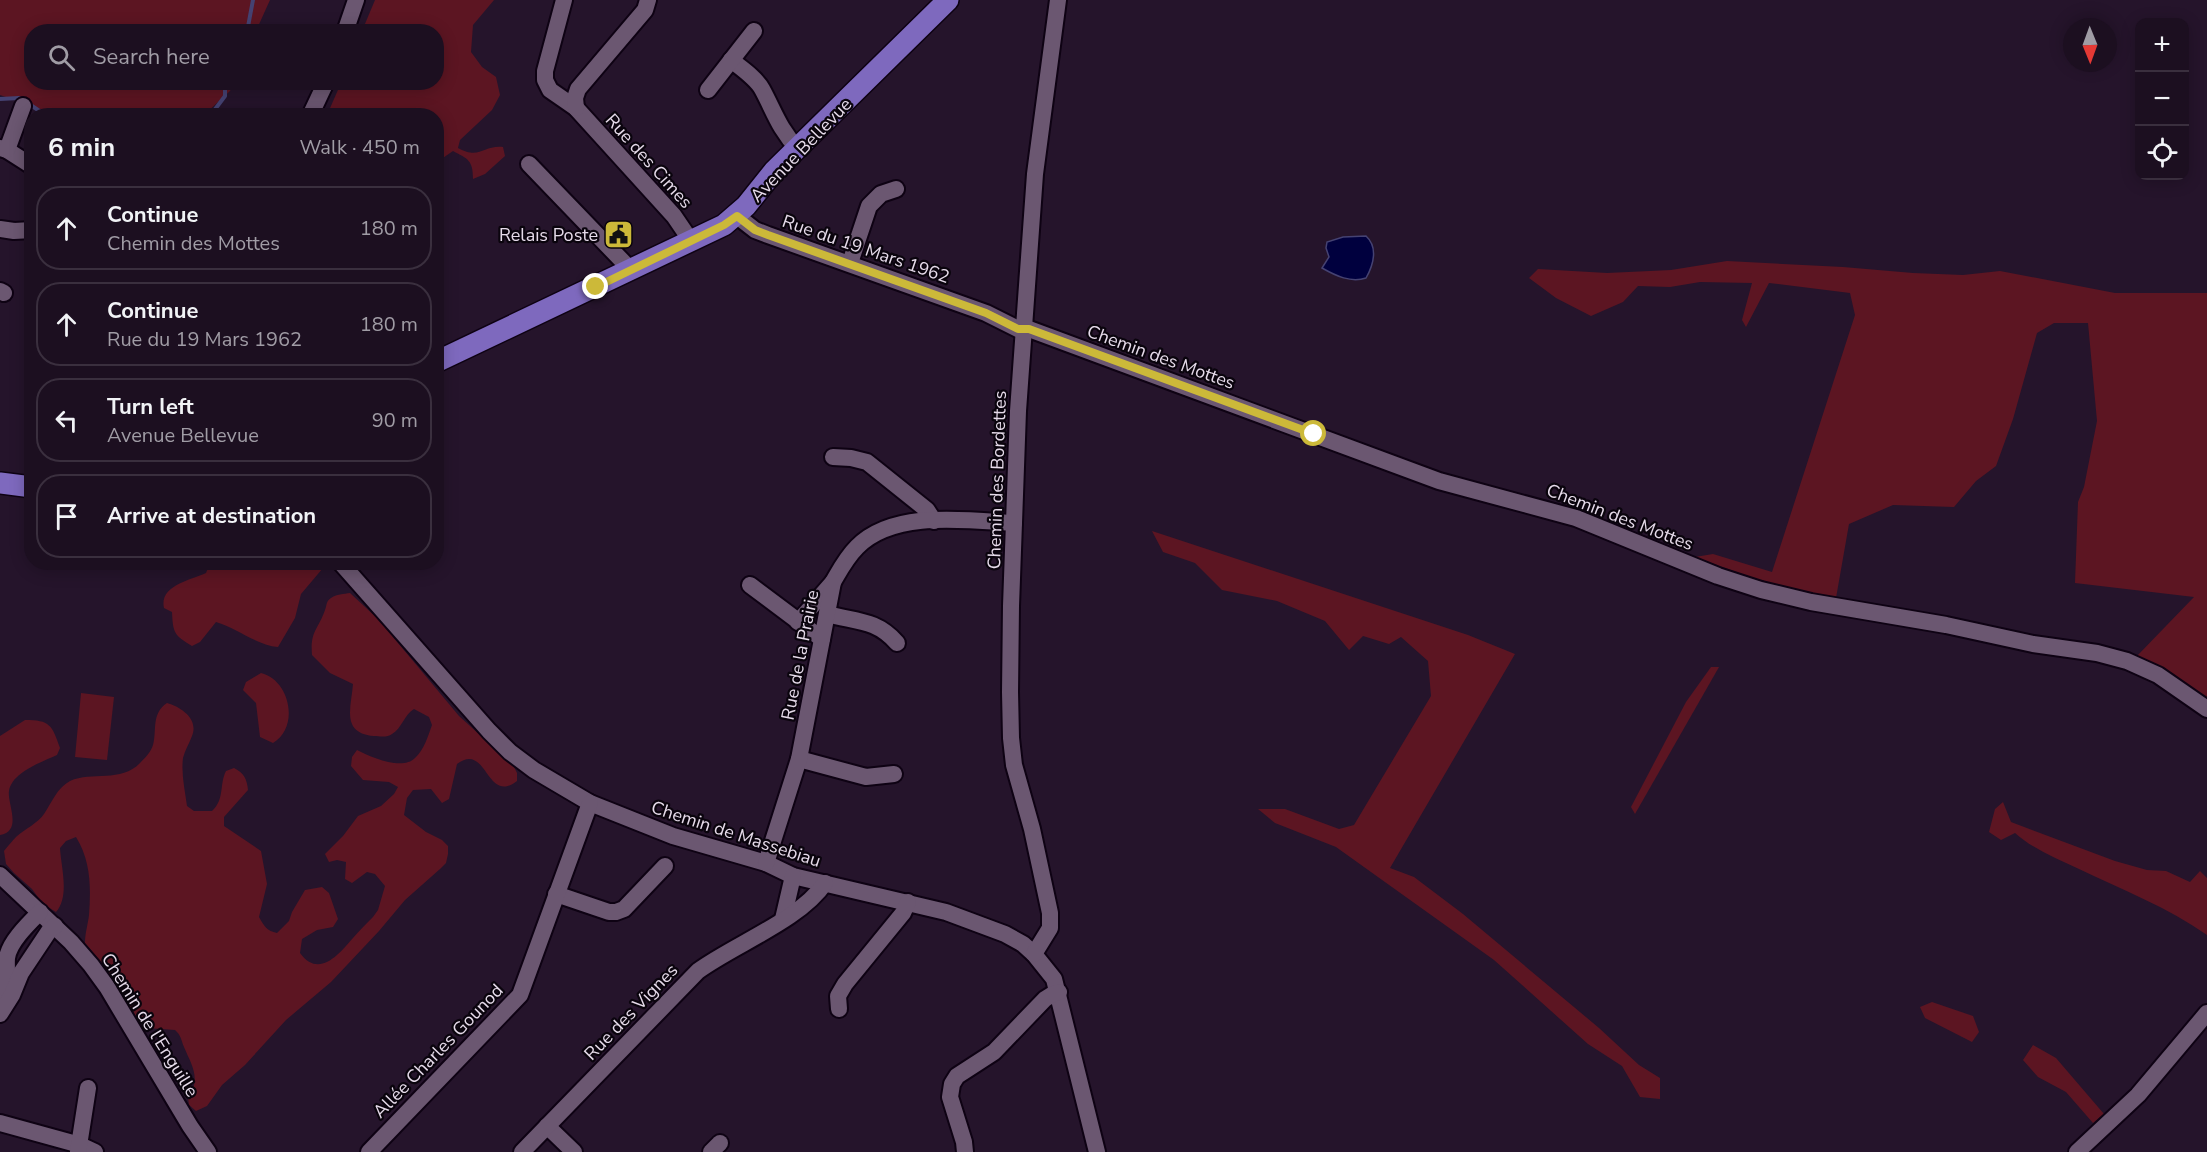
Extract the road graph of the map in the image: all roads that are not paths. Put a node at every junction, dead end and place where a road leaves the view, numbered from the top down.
1 (356, 0) edge
2 (564, 0) edge
3 (648, 0) edge
4 (948, 0) edge
5 (1058, 0) edge
6 (348, 24) edge
7 (754, 31) dead end
8 (731, 60) junction
9 (322, 90) edge
10 (708, 90) dead end
11 (24, 106) dead end
12 (314, 108) edge
13 (576, 108) junction
14 (3, 149) edge
15 (798, 149) junction
16 (24, 161) edge
17 (529, 164) dead end
18 (896, 189) dead end
19 (737, 216) junction
20 (0, 229) edge
21 (24, 230) edge
22 (691, 241) junction
23 (850, 263) junction
24 (631, 270) junction
25 (1024, 321) junction
26 (444, 358) edge
27 (833, 457) dead end
28 (0, 483) edge
29 (24, 486) edge
30 (934, 521) junction
31 (1014, 523) junction
32 (347, 570) edge
33 (833, 582) junction
34 (750, 585) dead end
35 (827, 614) junction
36 (798, 622) junction
37 (822, 639) junction
38 (897, 643) dead end
39 (2207, 709) edge
40 (799, 759) junction
41 (894, 774) dead end
42 (590, 803) junction
43 (766, 863) junction
44 (665, 866) dead end
45 (0, 875) edge
46 (793, 876) junction
47 (825, 883) junction
48 (556, 894) junction
49 (908, 902) junction
50 (40, 912) junction
51 (783, 919) junction
52 (55, 926) junction
53 (1034, 954) junction
54 (15, 971) junction
55 (1059, 992) junction
56 (0, 996) edge
57 (839, 1009) dead end
58 (2207, 1013) edge
59 (0, 1014) edge
60 (88, 1088) dead end
61 (0, 1123) edge
62 (547, 1126) junction
63 (85, 1150) edge
64 (208, 1152) edge
65 (369, 1152) edge
66 (522, 1152) edge
67 (574, 1152) edge
68 (965, 1152) edge
69 (1097, 1152) edge
70 (2077, 1152) edge

1 - 6 street
2 - 13 street, Rue des Cimes
3 - 13 street
4 - 15 main road, Avenue Bellevue
5 - 25 street, Chemin des Bordettes
7 - 8 street
8 - 10 street
8 - 15 street
9 - 12 street
11 - 14 street
13 - 22 street, Rue des Cimes
14 - 16 street
15 - 19 main road, Avenue Bellevue
17 - 24 street
18 - 23 street
19 - 22 main road, Avenue Bellevue
19 - 23 street, Rue du 19 Mars 1962
20 - 21 street
22 - 24 main road, Avenue Bellevue
23 - 25 street, Rue du 19 Mars 1962
24 - 26 main road, Avenue Bellevue
25 - 31 street, Chemin des Bordettes
25 - 39 street, Chemin des Mottes
27 - 30 street
28 - 29 main road
30 - 31 street, Rue de la Prairie
30 - 33 street, Rue de la Prairie
31 - 53 street, Chemin des Bordettes
32 - 42 street, Chemin de Massebiau
33 - 35 street, Rue de la Prairie
33 - 36 street
34 - 36 street
35 - 37 street, Rue de la Prairie
35 - 38 street
36 - 37 street
37 - 40 street, Rue de la Prairie
40 - 41 street
40 - 43 street, Rue de la Prairie
42 - 43 street, Chemin de Massebiau
42 - 48 street, Allée Charles Gounod
43 - 46 street, Chemin de Massebiau
44 - 48 street
45 - 50 street, Chemin de l'Enguille
46 - 47 street, Chemin de Massebiau
46 - 51 street
47 - 49 street, Chemin de Massebiau
47 - 51 street, Rue des Vignes
48 - 65 street, Allée Charles Gounod
49 - 53 street, Chemin de Massebiau
49 - 57 street
50 - 52 street, Chemin de l'Enguille
50 - 54 street
51 - 62 street, Rue des Vignes
52 - 54 street
52 - 64 street, Chemin de l'Enguille
53 - 55 street, Chemin de Massebiau
54 - 56 street
54 - 59 street
55 - 68 street
55 - 69 street, Chemin de Massebiau
58 - 70 street
60 - 63 street
61 - 63 street
62 - 66 street, Rue des Vignes
62 - 67 street

